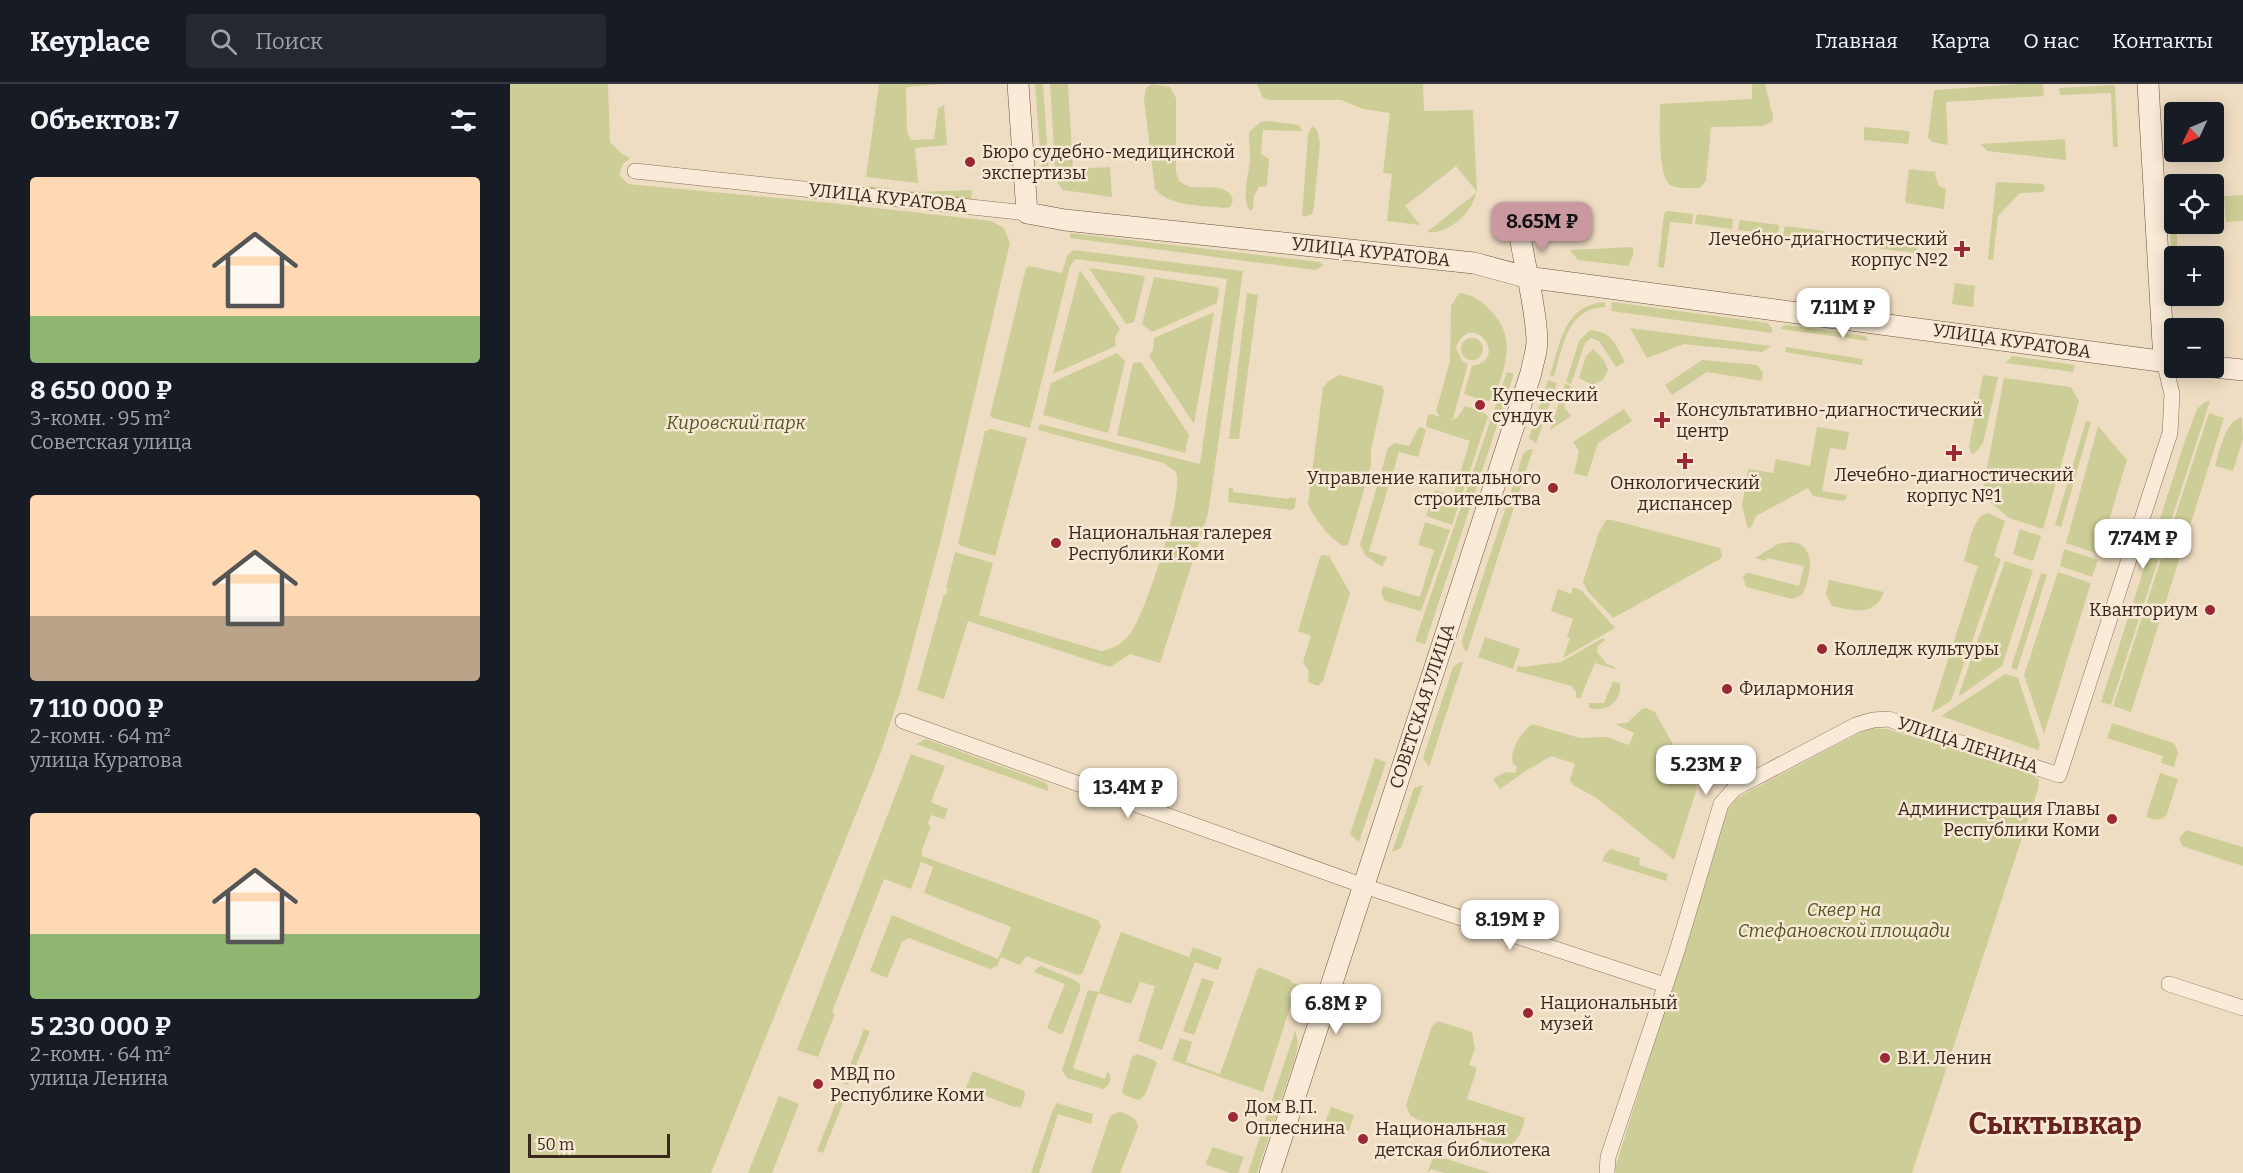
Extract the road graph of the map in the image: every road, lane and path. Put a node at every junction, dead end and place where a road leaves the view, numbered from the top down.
1 (1018, 84) edge
2 (2148, 84) edge
3 (634, 171) dead end
4 (1027, 213) junction
5 (1520, 235) dead end
6 (1526, 277) junction
7 (2167, 318) edge
8 (2164, 361) edge
9 (2224, 368) edge
10 (2243, 370) edge
11 (2171, 378) edge
12 (903, 721) dead end
13 (1364, 886) junction
14 (2169, 984) dead end
15 (1665, 985) junction
16 (2243, 1008) edge
17 (1270, 1173) edge
18 (1607, 1173) edge

1 - 4 street
2 - 7 street, УЛИЦА ЛЕНИНА
3 - 4 street, УЛИЦА КУРАТОВА
4 - 6 street, УЛИЦА КУРАТОВА
5 - 6 street, СОВЕТСКАЯ УЛИЦА
6 - 8 street, УЛИЦА КУРАТОВА
6 - 13 street, СОВЕТСКАЯ УЛИЦА
9 - 10 street
11 - 15 street, УЛИЦА ЛЕНИНА
12 - 13 street
13 - 15 street
13 - 17 street, СОВЕТСКАЯ УЛИЦА
14 - 16 street
15 - 18 street, УЛИЦА ЛЕНИНА

